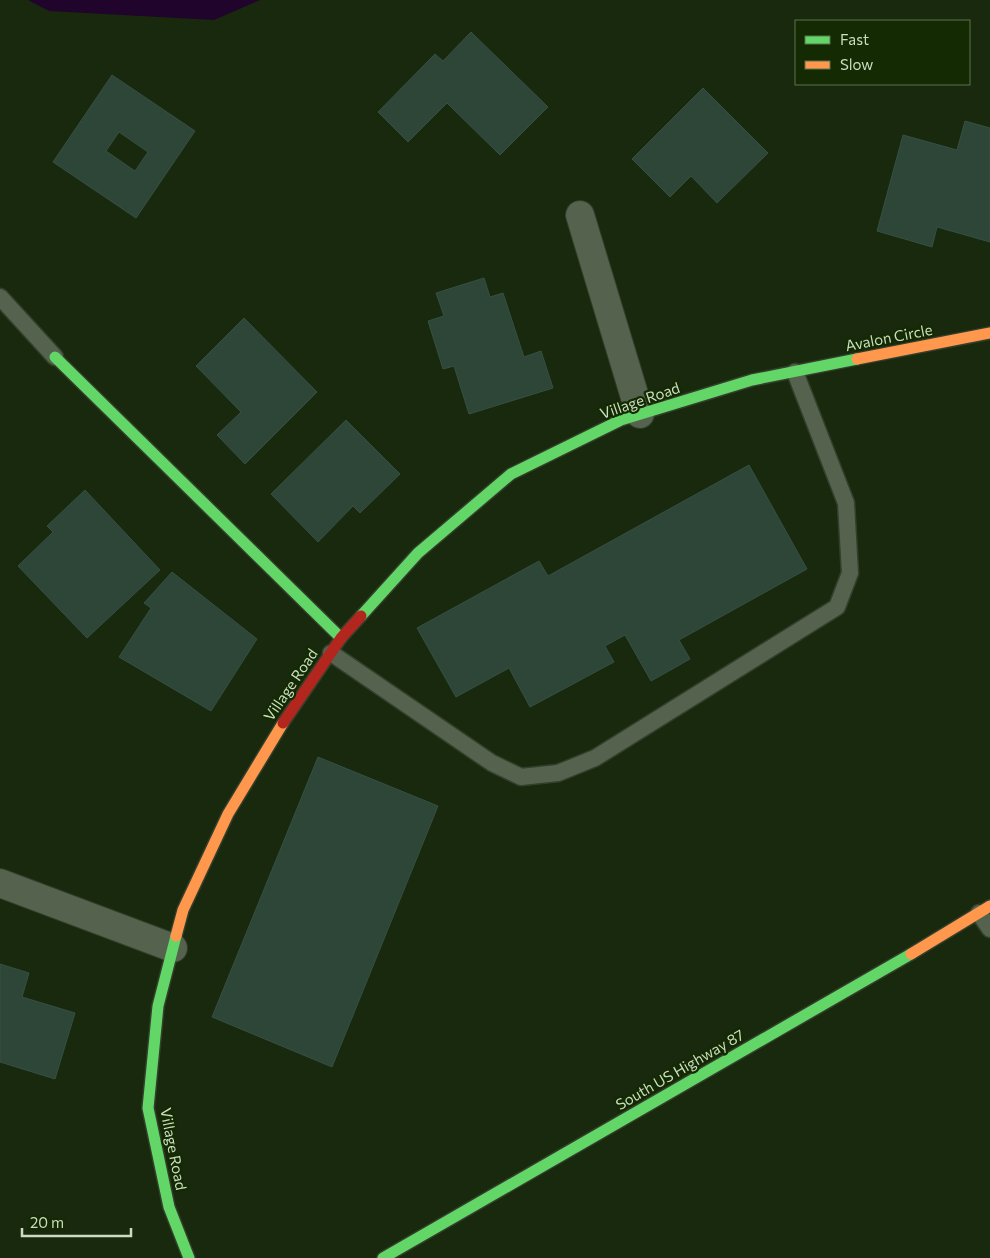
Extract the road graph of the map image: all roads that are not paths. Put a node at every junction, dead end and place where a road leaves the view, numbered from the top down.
1 (580, 215) dead end
2 (0, 297) edge
3 (990, 333) edge
4 (55, 357) joint
5 (795, 372) junction
6 (640, 414) junction
7 (341, 638) junction
8 (331, 653) junction
9 (0, 883) edge
10 (984, 910) edge
11 (990, 929) edge
12 (173, 948) junction
13 (189, 1258) edge
14 (383, 1258) edge

1 - 6 street
2 - 4 lane
3 - 5 street, Avalon Circle
4 - 7 street
5 - 6 street, Village Road
5 - 8 lane
6 - 7 street, Village Road
7 - 8 street, Village Road
8 - 12 street, Village Road
9 - 12 street
10 - 11 lane
10 - 14 street, South US Highway 87
12 - 13 street, Village Road

